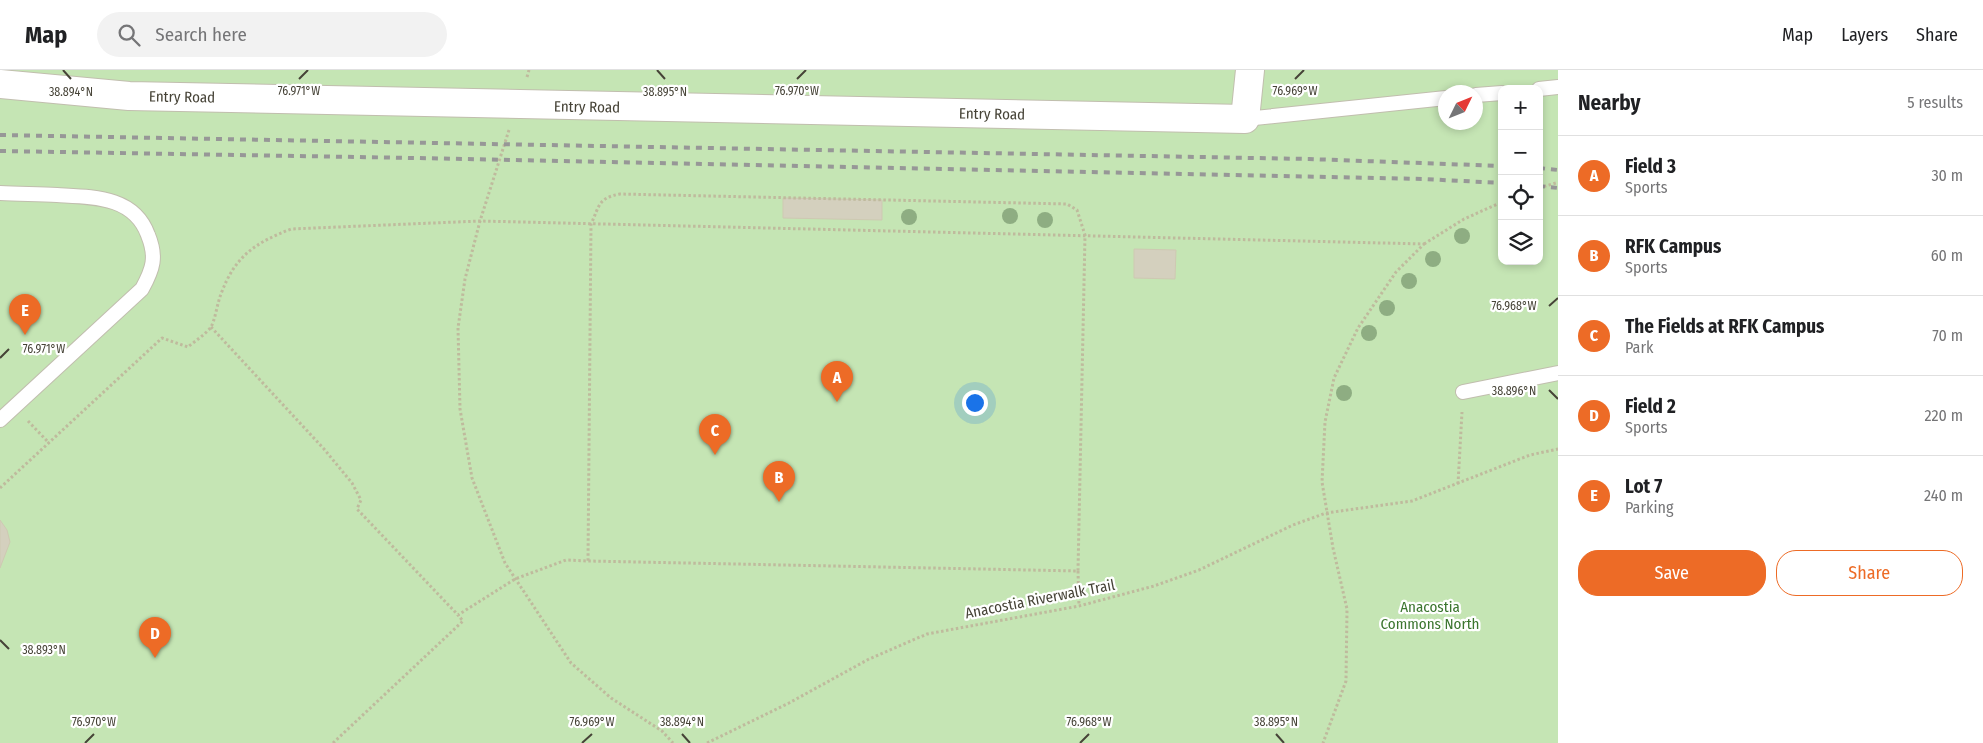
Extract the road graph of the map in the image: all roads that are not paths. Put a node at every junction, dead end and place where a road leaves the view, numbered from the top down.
1 (1250, 70) edge
2 (0, 84) edge
3 (1558, 87) edge
4 (1543, 89) edge
5 (1498, 93) edge
6 (1483, 94) edge
7 (1438, 99) edge
8 (1246, 119) junction
9 (0, 193) edge
10 (1558, 374) edge
11 (1463, 392) road end
12 (0, 420) edge

1 - 8 street
2 - 8 street, Entry Road
3 - 4 lane
5 - 6 lane
7 - 8 lane
9 - 12 lane
10 - 11 lane

